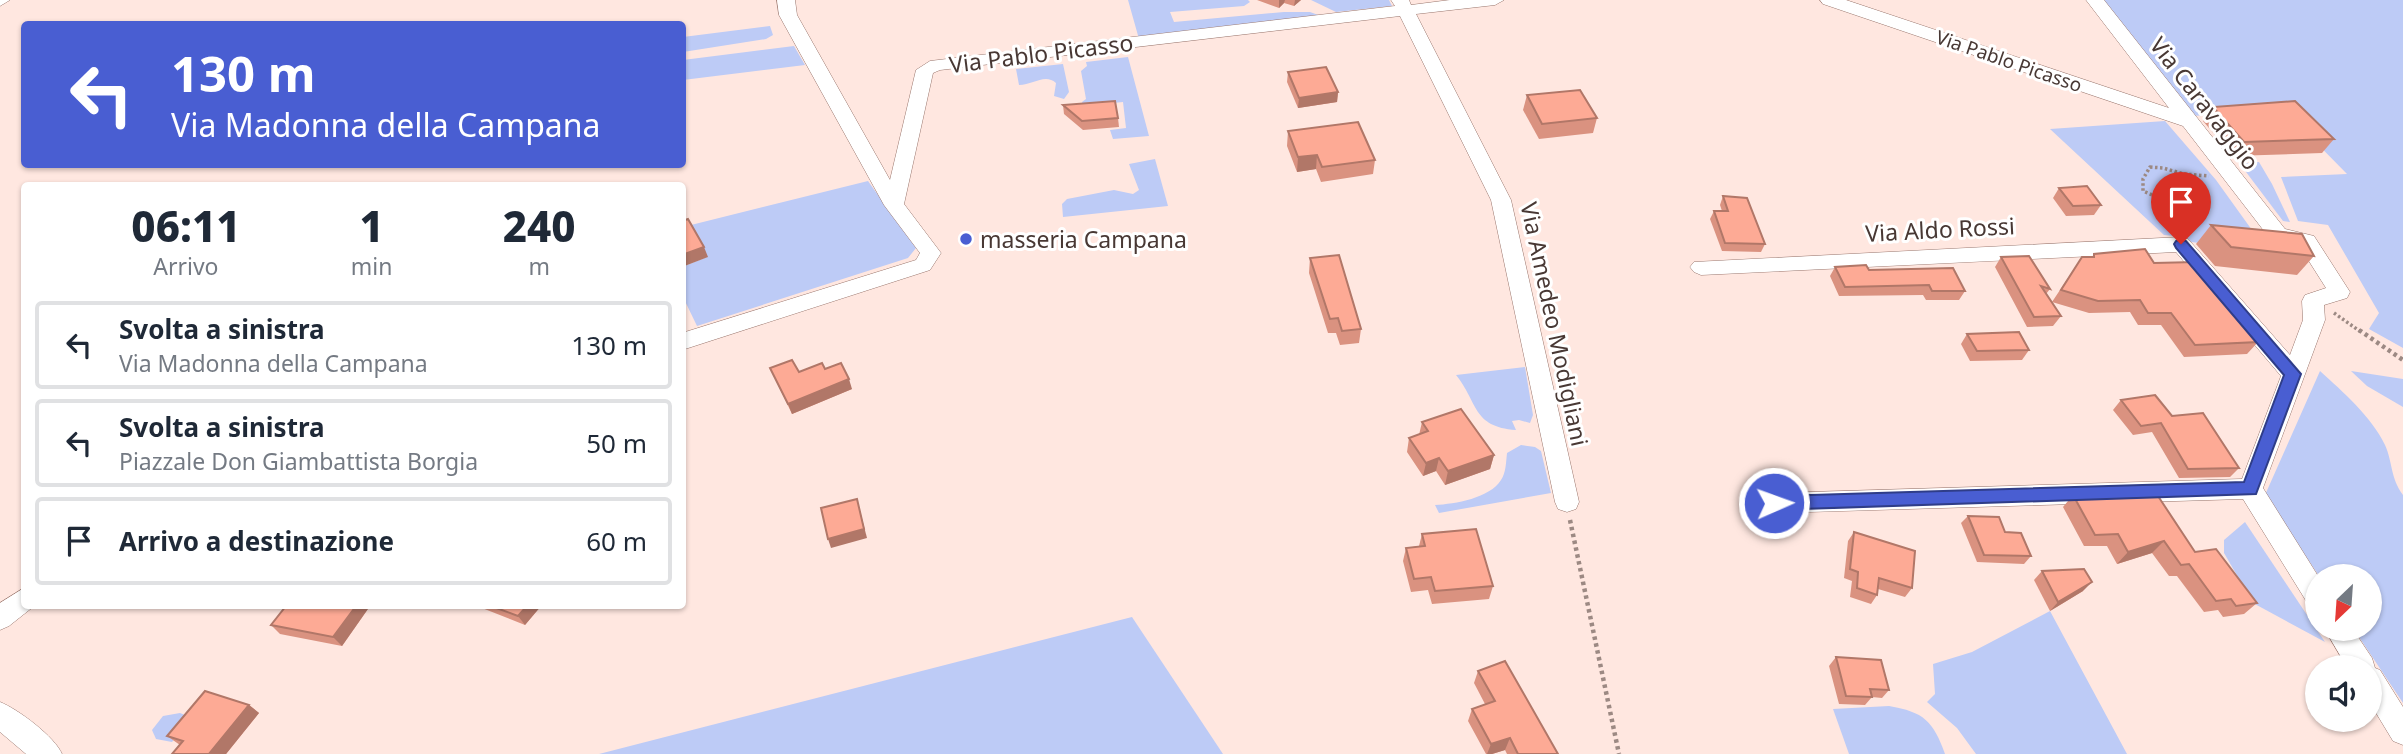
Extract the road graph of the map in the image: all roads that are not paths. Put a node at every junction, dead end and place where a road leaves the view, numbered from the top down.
1 (786, 0) edge
2 (1495, 0) edge
3 (1829, 0) edge
4 (2095, 0) edge
5 (1403, 5) edge
6 (2188, 121) junction
7 (894, 205) junction
8 (1701, 267) dead end
9 (686, 341) edge
10 (2293, 374) junction
11 (2250, 489) junction
12 (1567, 502) road end
13 (1774, 503) dead end
14 (2305, 577) edge
15 (21, 601) edge
16 (0, 618) edge
17 (2382, 698) edge
18 (0, 715) edge
19 (2403, 732) edge
20 (48, 754) edge

1 - 7 street
2 - 5 street, Via Pablo Picasso
3 - 6 street, Via Pablo Picasso
4 - 6 street, Via Caravaggio
5 - 7 street, Via Pablo Picasso
5 - 12 street, Via Amedeo Modigliani
6 - 10 street, Via Caravaggio
7 - 9 street
8 - 10 street, Via Aldo Rossi
10 - 11 street
11 - 13 street
11 - 14 street
15 - 16 street
17 - 19 street
18 - 20 street

